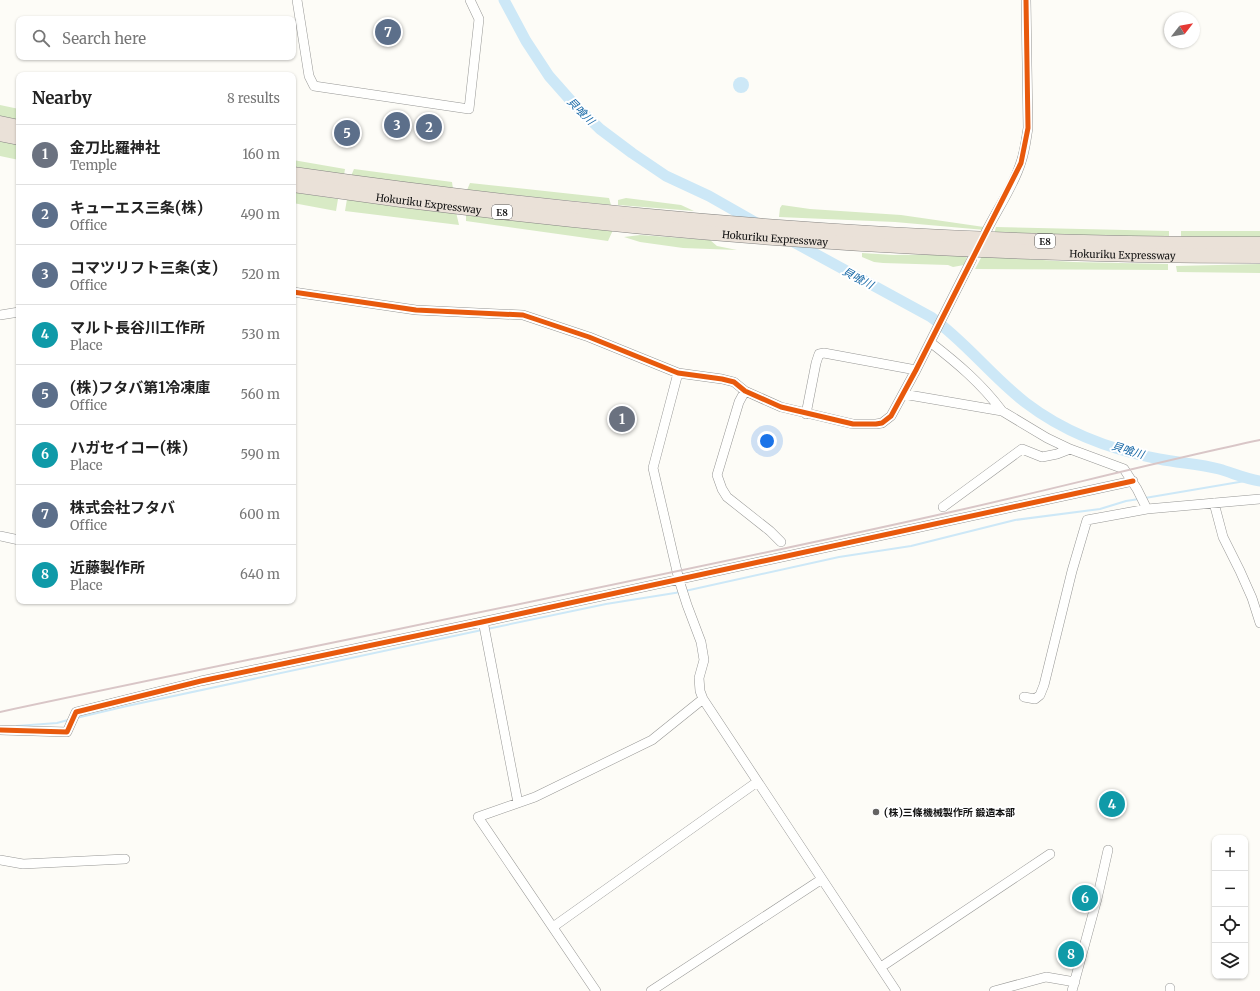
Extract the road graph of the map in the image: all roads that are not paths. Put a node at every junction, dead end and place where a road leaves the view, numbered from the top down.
1 (297, 0) edge
2 (470, 0) edge
3 (1026, 0) edge
4 (0, 123) edge
5 (16, 126) edge
6 (0, 134) edge
7 (16, 137) edge
8 (296, 174) edge
9 (296, 185) edge
10 (985, 234) dead end
11 (1260, 244) edge
12 (1260, 256) edge
13 (972, 258) dead end
14 (296, 292) edge
15 (16, 312) edge
16 (0, 315) edge
17 (930, 341) junction
18 (916, 370) junction
19 (678, 373) junction
20 (745, 391) junction
21 (903, 394) junction
22 (1002, 411) junction
23 (806, 414) junction
24 (1070, 449) junction
25 (1135, 485) junction
26 (1260, 499) edge
27 (1214, 503) junction
28 (943, 507) dead end
29 (1146, 507) junction
30 (0, 536) edge
31 (16, 539) edge
32 (781, 542) dead end
33 (679, 580) junction
34 (1260, 623) edge
35 (483, 624) junction
36 (1024, 697) dead end
37 (703, 699) junction
38 (0, 730) edge
39 (757, 782) junction
40 (518, 803) junction
41 (1108, 850) dead end
42 (1050, 854) dead end
43 (125, 858) dead end
44 (0, 860) edge
45 (822, 879) junction
46 (553, 927) junction
47 (881, 967) junction
48 (1073, 987) edge
49 (596, 991) edge
50 (650, 991) edge
51 (896, 991) edge
52 (994, 991) edge

1 - 2 street
3 - 10 street
4 - 5 highway
6 - 7 highway
8 - 11 highway, Hokuriku Expressway / E8
9 - 12 highway, Hokuriku Expressway / E8
13 - 17 street
14 - 19 street
15 - 16 street
17 - 18 street
17 - 22 street
18 - 21 street
18 - 23 street
19 - 20 street
19 - 33 street
20 - 23 street
20 - 32 street
21 - 22 street
21 - 23 street
22 - 24 street
24 - 25 street
24 - 28 street
25 - 29 street
25 - 33 street
26 - 27 street
27 - 29 street
27 - 34 street
29 - 36 street
30 - 31 street
33 - 35 street
33 - 37 street
35 - 38 street
35 - 40 street
37 - 39 street
37 - 40 street
39 - 45 street
39 - 46 street
40 - 46 street
41 - 48 street
42 - 47 street
43 - 44 street
45 - 47 street
45 - 50 street
46 - 49 street
47 - 51 street
48 - 52 street

